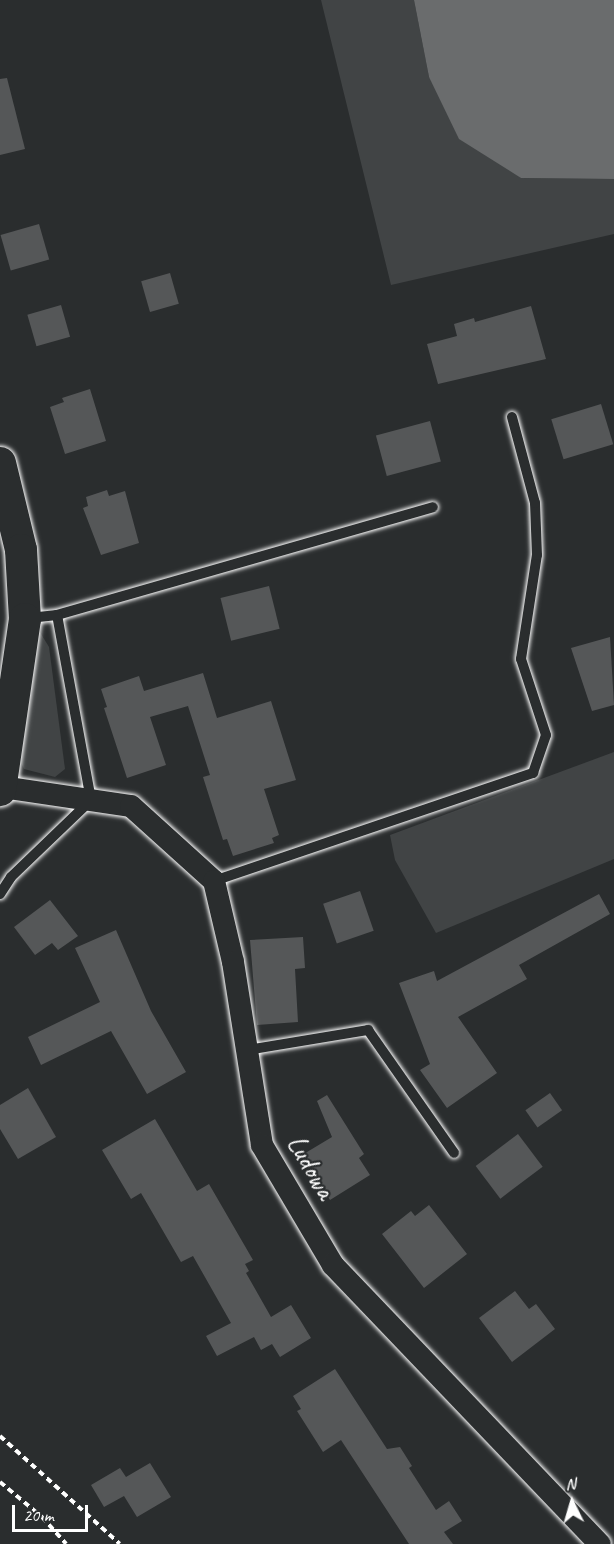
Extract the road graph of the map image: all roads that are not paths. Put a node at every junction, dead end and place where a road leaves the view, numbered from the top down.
1 (512, 417) dead end
2 (0, 463) edge
3 (433, 507) dead end
4 (57, 615) junction
5 (25, 619) junction
6 (1, 789) edge
7 (91, 800) junction
8 (214, 881) junction
9 (0, 894) edge
10 (247, 1050) junction
11 (454, 1153) dead end
12 (600, 1544) edge

1 - 8 lane
2 - 5 street
3 - 4 lane
4 - 5 lane
4 - 7 lane
5 - 6 street
6 - 7 street
7 - 8 street
7 - 9 lane
8 - 10 street, Ludowa
10 - 11 lane
10 - 12 street, Ludowa

